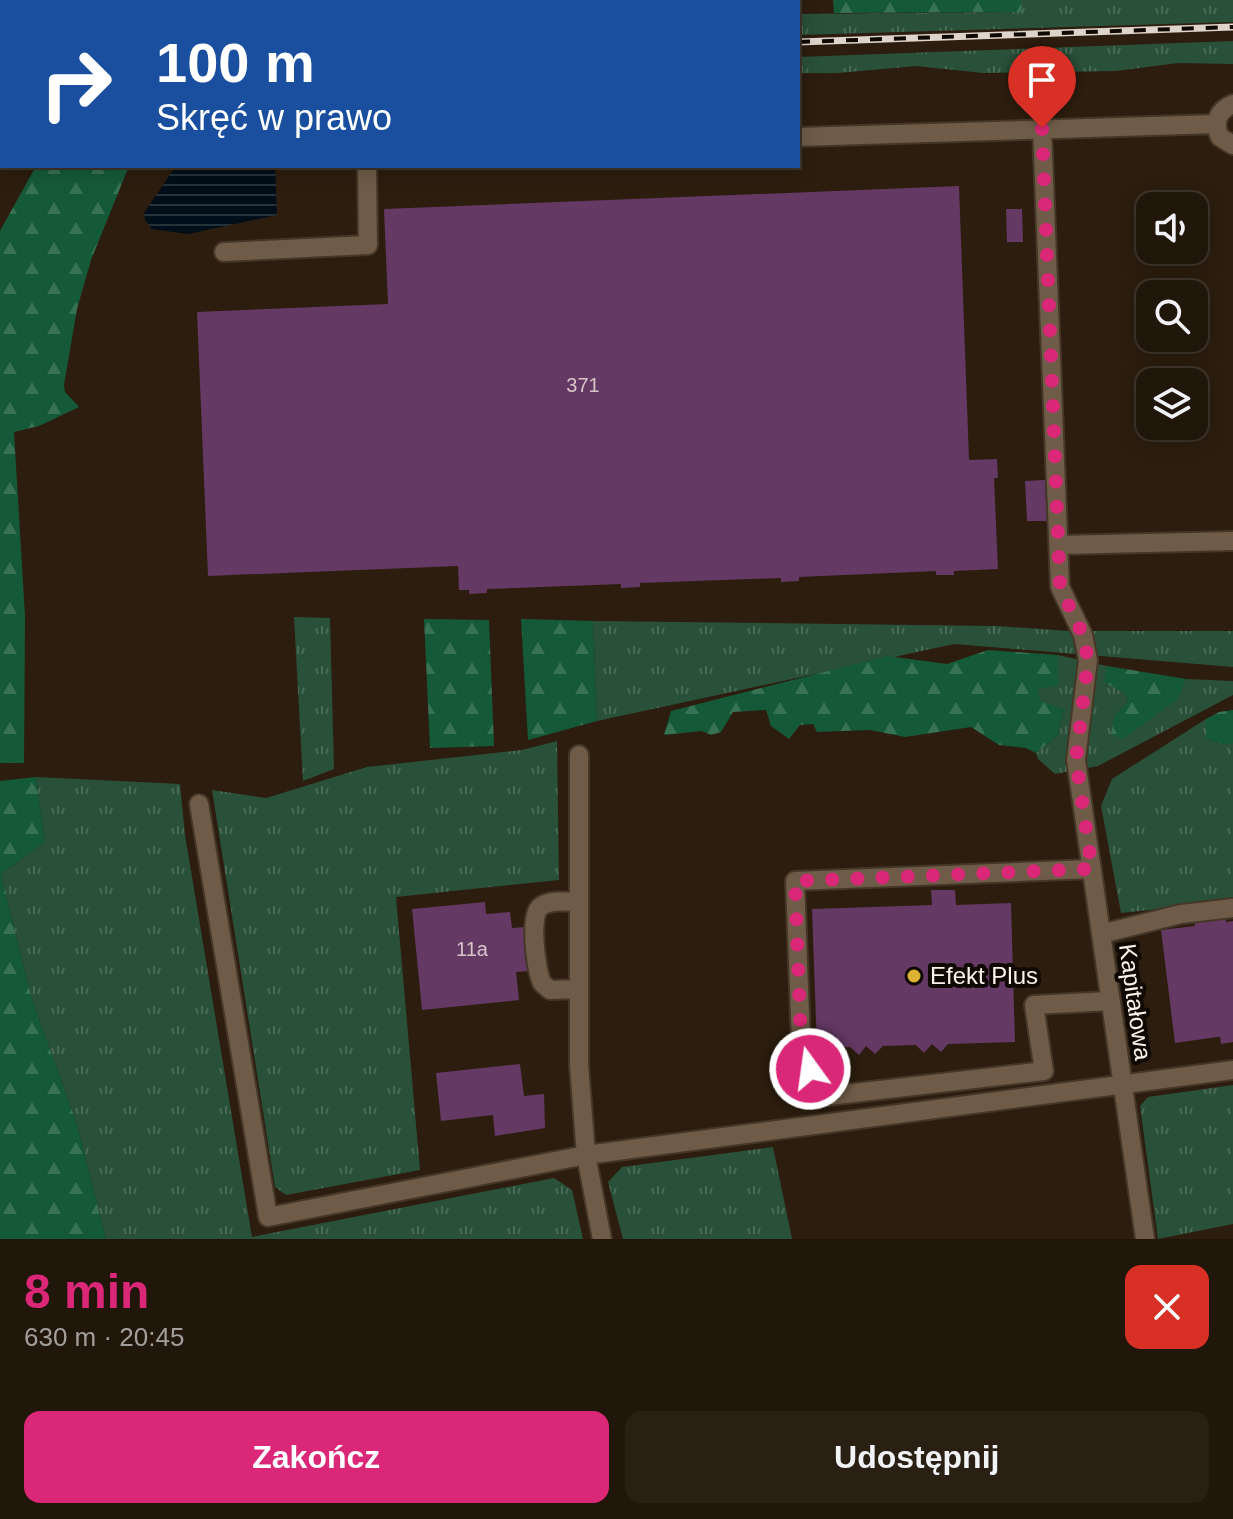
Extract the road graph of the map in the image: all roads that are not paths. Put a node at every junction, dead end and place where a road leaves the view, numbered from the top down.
1 (1233, 104) edge
2 (1216, 124) junction
3 (1042, 128) junction
4 (800, 137) edge
5 (1233, 145) edge
6 (367, 168) edge
7 (224, 252) dead end
8 (1233, 541) edge
9 (1059, 545) junction
10 (579, 755) dead end
11 (199, 804) dead end
12 (1092, 869) junction
13 (578, 902) junction
14 (1233, 908) edge
15 (1101, 934) junction
16 (578, 989) junction
17 (1110, 1001) junction
18 (1233, 1070) edge
19 (1123, 1085) junction
20 (586, 1155) junction
21 (602, 1239) edge
22 (1145, 1239) edge

1 - 2 street
2 - 3 street
2 - 5 street
3 - 4 street
3 - 9 street
6 - 7 street
8 - 9 street
9 - 12 street, Kapitałowa
10 - 13 street
11 - 20 street
12 - 15 street, Kapitałowa
12 - 17 street
13 - 16 street
13 - 16 street
14 - 15 street
15 - 17 street, Kapitałowa
16 - 20 street
17 - 19 street, Kapitałowa
18 - 19 street
19 - 20 street
19 - 22 street, Kapitałowa
20 - 21 street

